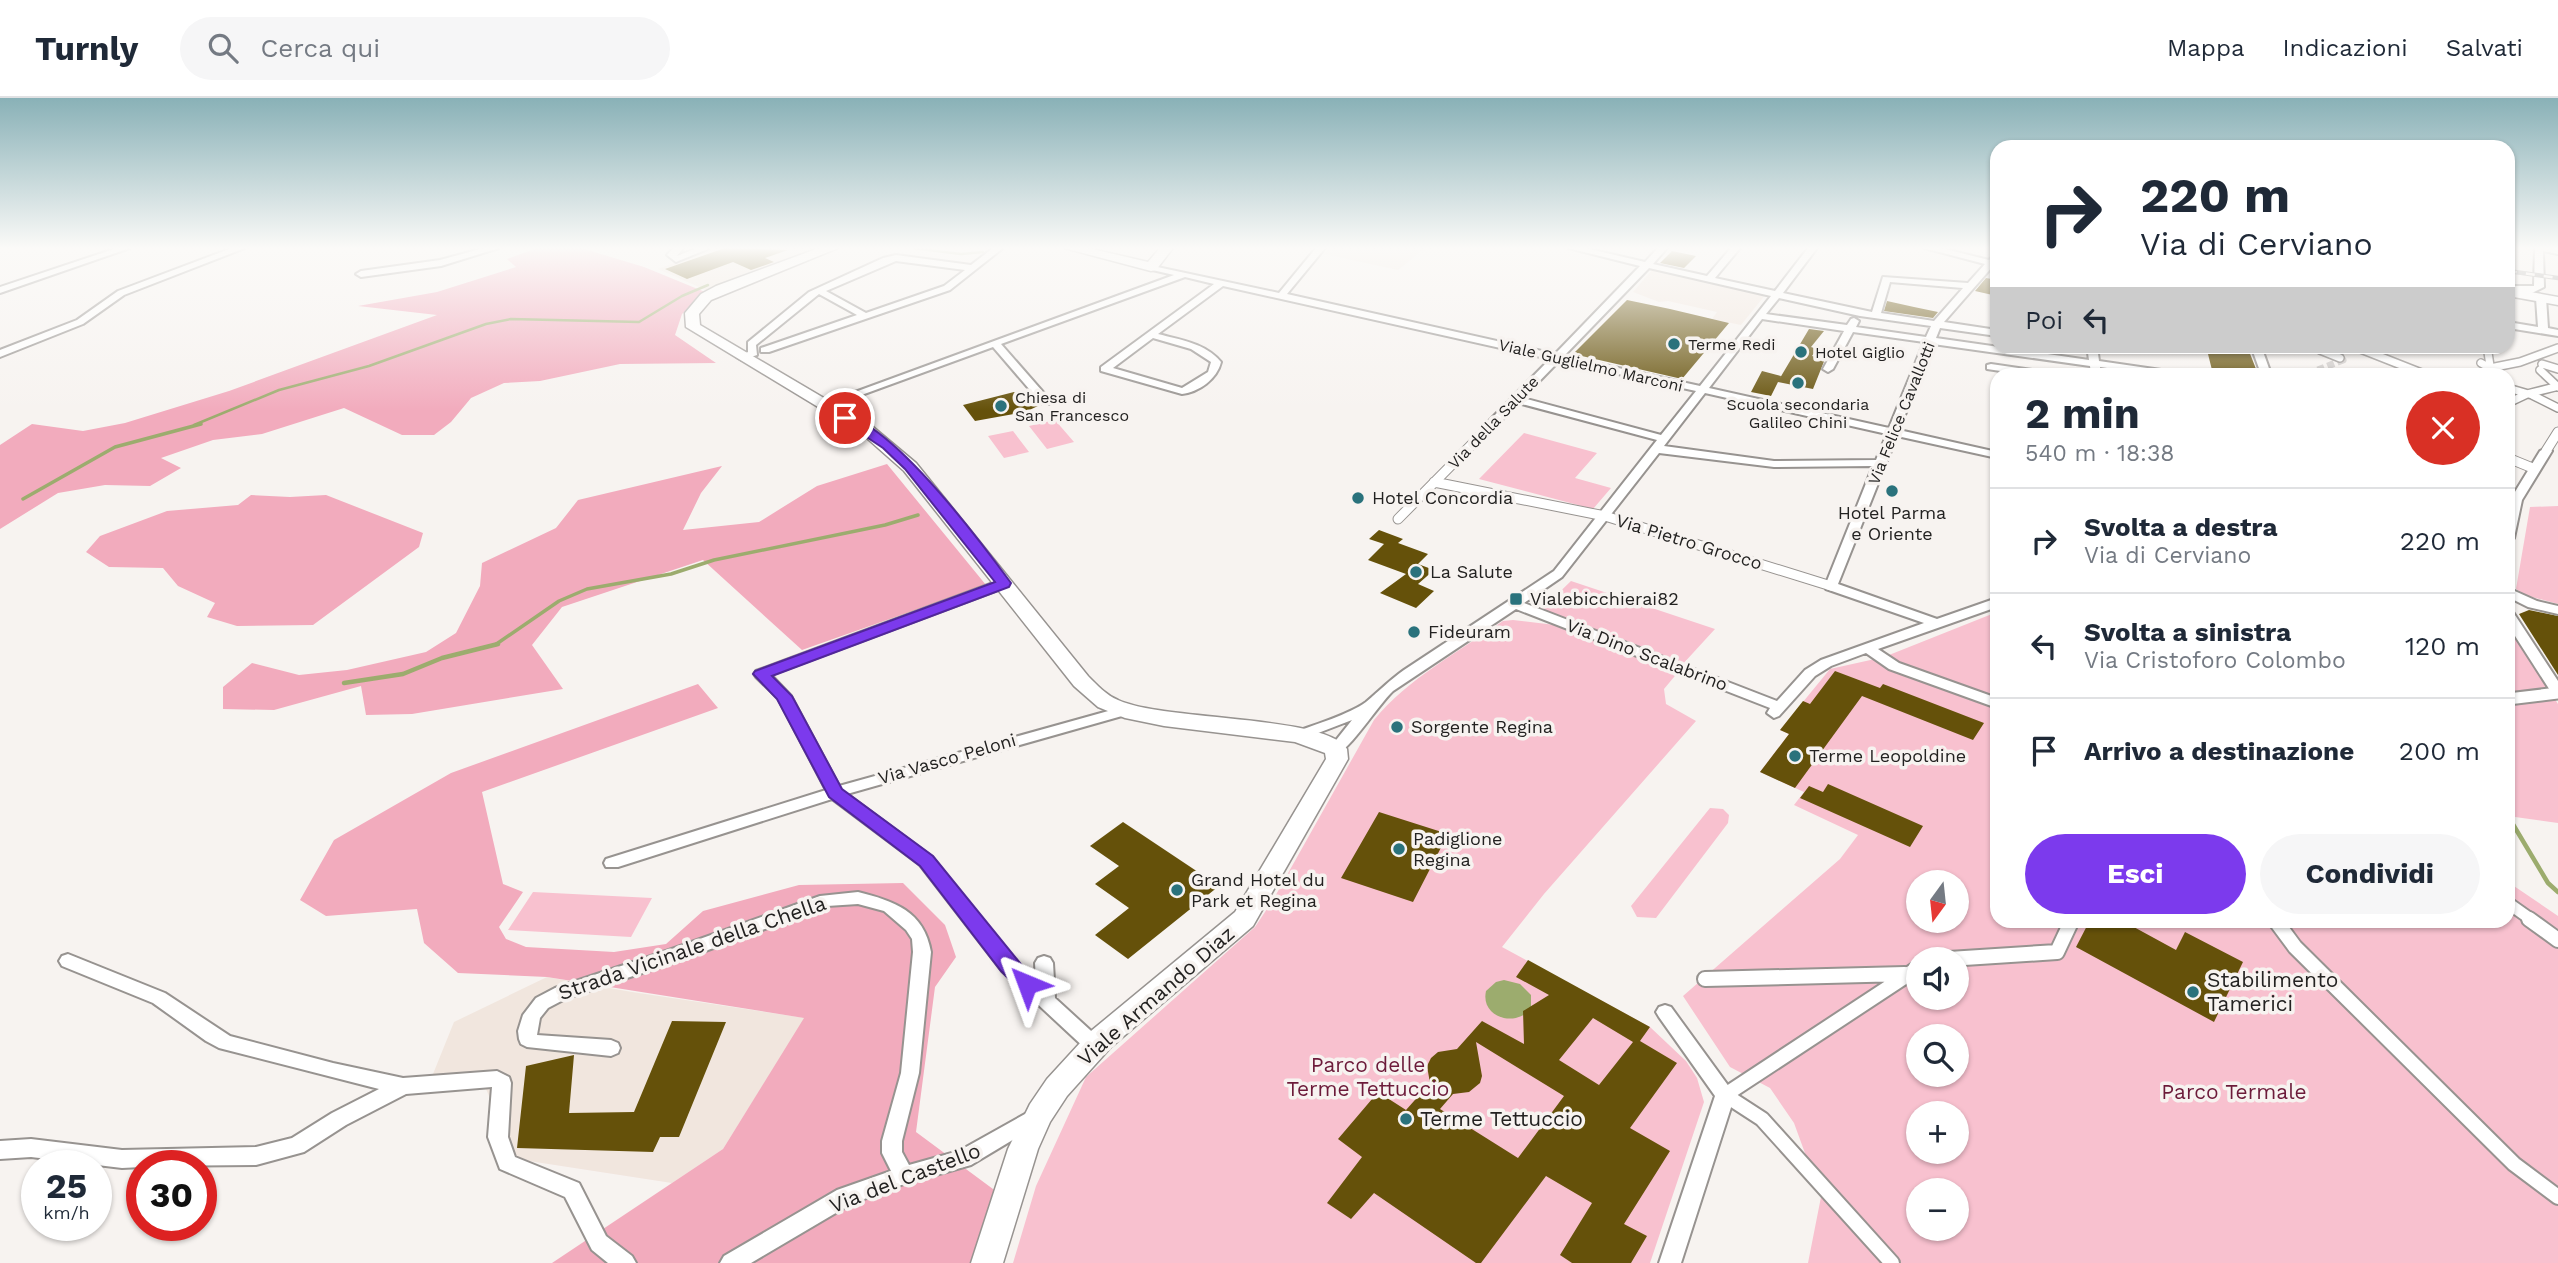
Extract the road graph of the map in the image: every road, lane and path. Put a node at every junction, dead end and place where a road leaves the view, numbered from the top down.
1 (108, 302) edge
2 (701, 302) edge
3 (804, 302) edge
4 (840, 302) edge
5 (905, 302) edge
6 (1106, 302) edge
7 (1195, 302) edge
8 (1310, 302) edge
9 (1609, 302) edge
10 (1770, 302) edge
11 (1810, 302) edge
12 (1880, 302) edge
13 (1956, 302) edge
14 (2546, 302) edge
15 (1860, 313) junction
16 (865, 316) junction
17 (1760, 316) junction
18 (1876, 316) junction
19 (1937, 325) junction
20 (2515, 326) edge
21 (1849, 328) junction
22 (2543, 331) junction
23 (1990, 332) edge
24 (2558, 334) edge
25 (1151, 335) junction
26 (1931, 339) junction
27 (995, 343) junction
28 (2558, 348) edge
29 (765, 350) dead end
30 (1990, 350) edge
31 (0, 354) edge
32 (2013, 354) edge
33 (2330, 354) edge
34 (2373, 354) edge
35 (741, 357) junction
36 (1556, 357) junction
37 (2340, 358) dead end
38 (2481, 363) dead end
39 (1991, 367) dead end
40 (1998, 368) edge
41 (2090, 368) edge
42 (2409, 368) edge
43 (2487, 368) edge
44 (2501, 368) edge
45 (1828, 369) dead end
46 (2558, 369) edge
47 (2556, 387) edge
48 (1703, 390) junction
49 (2515, 390) edge
50 (2527, 394) junction
51 (852, 395) dead end
52 (1516, 399) junction
53 (2515, 400) edge
54 (1046, 402) dead end
55 (2558, 408) edge
56 (1490, 426) joint
57 (2558, 432) edge
58 (1892, 433) junction
59 (1661, 444) junction
60 (2546, 451) joint
61 (1990, 454) edge
62 (2515, 461) edge
63 (1880, 463) junction
64 (2535, 469) junction
65 (1434, 482) junction
66 (2515, 494) edge
67 (1605, 516) junction
68 (1398, 519) dead end
69 (1004, 583) junction
70 (1831, 586) junction
71 (2515, 595) edge
72 (1517, 605) junction
73 (1990, 605) edge
74 (2558, 610) edge
75 (1939, 625) junction
76 (2515, 626) edge
77 (1868, 649) junction
78 (2558, 693) edge
79 (2515, 698) edge
80 (1990, 700) edge
81 (1368, 706) junction
82 (1124, 710) junction
83 (1300, 735) junction
84 (1336, 749) junction
85 (835, 793) junction
86 (612, 863) dead end
87 (2515, 909) edge
88 (2068, 928) edge
89 (2281, 928) edge
90 (2558, 940) edge
91 (1969, 958) edge
92 (68, 961) dead end
93 (1044, 963) dead end
94 (1906, 971) edge
95 (1906, 975) edge
96 (1705, 979) dead end
97 (1046, 1003) junction
98 (1665, 1012) dead end
99 (1094, 1045) junction
100 (611, 1048) dead end
101 (403, 1086) junction
102 (1725, 1095) junction
103 (1040, 1113) junction
104 (0, 1150) edge
105 (904, 1175) junction
106 (2558, 1197) edge
107 (625, 1263) edge
108 (731, 1263) edge
109 (987, 1263) edge
110 (1670, 1263) edge
111 (1892, 1263) edge

1 - 31 street
2 - 35 main road
3 - 35 street
4 - 16 street
5 - 16 street
6 - 27 street
7 - 25 street
8 - 36 street, Viale Guglielmo Marconi
9 - 36 street, Via della Salute
10 - 17 street, Viale Armando Diaz
11 - 15 street
12 - 18 street
13 - 19 street, Via Felice Cavallotti
14 - 22 street
15 - 18 street
15 - 21 street
16 - 29 street
17 - 21 street
17 - 48 street, Viale Armando Diaz
18 - 19 street
19 - 23 street
19 - 26 street, Via Felice Cavallotti
20 - 22 street
21 - 26 street
21 - 45 street
22 - 24 street
25 - 25 street
26 - 30 street
26 - 58 street, Via Felice Cavallotti
27 - 51 street
27 - 54 street
28 - 44 street
32 - 41 street
33 - 37 street
34 - 42 street
35 - 69 main road
36 - 48 street, Viale Guglielmo Marconi
36 - 52 street, Via della Salute
38 - 43 street
39 - 40 street
46 - 47 street
47 - 50 street
48 - 58 street, Viale Guglielmo Marconi
48 - 59 street, Viale Armando Diaz
49 - 50 street
50 - 53 street
50 - 55 street
52 - 56 street, Via della Salute
52 - 59 street
56 - 65 street, Via della Salute
57 - 60 street
58 - 61 street, Viale Guglielmo Marconi
58 - 63 street, Via Felice Cavallotti
59 - 63 street
59 - 67 street, Viale Armando Diaz
60 - 64 street
62 - 64 street
63 - 70 street, Via Felice Cavallotti
64 - 66 street
65 - 67 street, Via Pietro Grocco
65 - 68 street, Via della Salute
67 - 70 street, Via Pietro Grocco
67 - 72 street, Viale Armando Diaz
69 - 82 main road
69 - 85 street
70 - 75 street, Via Pietro Grocco
71 - 74 street
72 - 77 street, Via Dino Scalabrino
72 - 81 street, Viale Armando Diaz
73 - 75 street
75 - 77 street
76 - 78 street
77 - 80 street
78 - 79 street
81 - 83 street, Viale Armando Diaz
81 - 84 street, Viale Armando Diaz
82 - 83 main road
82 - 85 street, Via Vasco Peloni
83 - 84 main road
84 - 99 main road, Viale Armando Diaz
85 - 86 street, Via Vasco Peloni
85 - 97 street
87 - 90 street
88 - 91 street
89 - 106 street
92 - 101 street
93 - 97 street
94 - 96 street
95 - 102 street
97 - 99 street
98 - 102 street
99 - 103 main road, Viale Armando Diaz
100 - 105 street, Strada Vicinale della Chella
101 - 104 street
101 - 107 street
102 - 110 street
102 - 111 street
103 - 105 street, Via del Castello
103 - 109 main road, Viale Armando Diaz
105 - 108 street, Via del Castello

